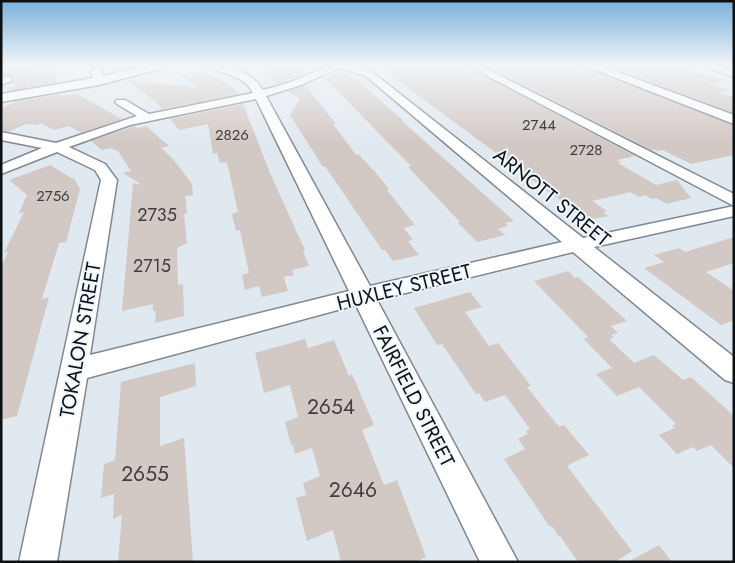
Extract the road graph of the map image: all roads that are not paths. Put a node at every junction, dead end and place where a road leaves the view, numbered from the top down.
1 (40, 91) edge
2 (257, 91) edge
3 (272, 91) edge
4 (390, 91) edge
5 (522, 91) edge
6 (658, 91) edge
7 (259, 95) junction
8 (1, 98) edge
9 (121, 102) dead end
10 (146, 117) junction
11 (734, 120) edge
12 (1, 136) edge
13 (57, 147) junction
14 (1, 170) edge
15 (734, 201) edge
16 (734, 211) edge
17 (578, 245) junction
18 (362, 295) junction
19 (75, 370) junction
20 (734, 372) edge
21 (38, 562) edge
22 (500, 562) edge

1 - 8 main road
2 - 7 street, FAIRFIELD STREET
3 - 7 street
4 - 17 street, ARNOTT STREET
5 - 15 street
6 - 11 main road
7 - 10 street
7 - 18 street, FAIRFIELD STREET
9 - 10 street
10 - 13 street
12 - 13 street, TOKALON STREET
13 - 14 street
13 - 19 street, TOKALON STREET
16 - 17 street, HUXLEY STREET
17 - 18 street, HUXLEY STREET
17 - 20 street, ARNOTT STREET
18 - 19 street, HUXLEY STREET
18 - 22 street, FAIRFIELD STREET
19 - 21 street, TOKALON STREET

